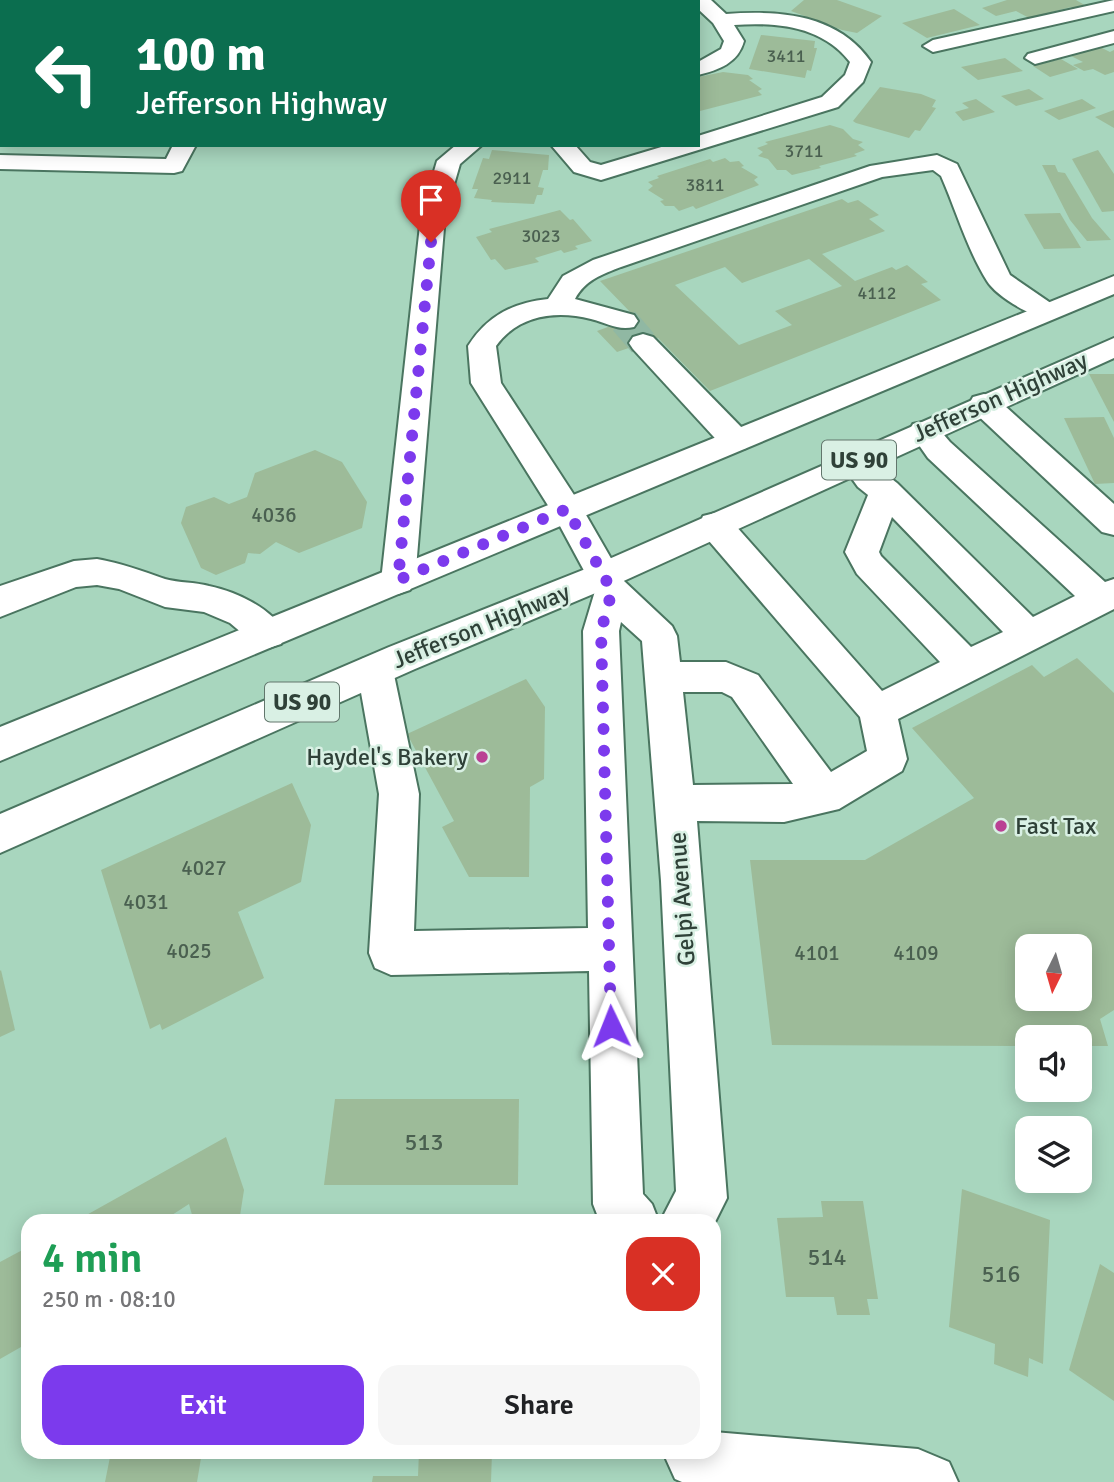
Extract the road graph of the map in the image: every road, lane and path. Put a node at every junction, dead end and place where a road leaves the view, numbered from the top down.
1 (700, 0) edge
2 (1114, 5) edge
3 (721, 20) junction
4 (1114, 37) edge
5 (933, 46) dead end
6 (1035, 58) dead end
7 (700, 68) edge
8 (700, 143) edge
9 (185, 147) edge
10 (468, 147) edge
11 (564, 147) edge
12 (686, 147) edge
13 (0, 162) edge
14 (1114, 284) edge
15 (558, 307) junction
16 (1045, 312) junction
17 (624, 321) tunnel mouth
18 (643, 343) tunnel mouth
19 (1114, 347) edge
20 (984, 404) junction
21 (924, 431) junction
22 (735, 440) junction
23 (856, 462) junction
24 (886, 491) junction
25 (567, 509) junction
26 (1114, 523) edge
27 (715, 525) junction
28 (398, 580) junction
29 (609, 583) junction
30 (1108, 596) edge
31 (0, 603) edge
32 (268, 634) junction
33 (1029, 635) junction
34 (967, 667) junction
35 (375, 670) junction
36 (662, 677) junction
37 (877, 711) junction
38 (0, 744) edge
39 (825, 796) junction
40 (675, 803) junction
41 (0, 834) edge
42 (608, 949) junction
43 (627, 1214) edge
44 (691, 1214) edge
45 (689, 1465) edge
46 (929, 1482) edge

1 - 3 street
2 - 5 street
3 - 7 street
3 - 8 street
4 - 6 street
9 - 13 street
10 - 28 street
11 - 12 street
14 - 16 street, US 90
15 - 16 street
15 - 17 street, Gelpi Avenue
15 - 25 street, Gelpi Avenue
16 - 22 street, US 90
18 - 22 street
19 - 20 street, Jefferson Highway / US 90
20 - 21 street, Jefferson Highway / US 90
20 - 26 street
21 - 23 street, Jefferson Highway / US 90
21 - 30 street
22 - 25 street, US 90
23 - 24 street
23 - 27 street, Jefferson Highway / US 90
24 - 33 street
24 - 34 street
25 - 28 street, US 90
25 - 29 street, Gelpi Avenue
27 - 29 street, Jefferson Highway / US 90
27 - 37 street
28 - 32 street, US 90
29 - 35 street, Jefferson Highway / US 90
29 - 36 street, Gelpi Avenue
29 - 42 street
30 - 33 street
31 - 32 street
32 - 38 street, US 90
33 - 34 street
34 - 37 street
35 - 41 street, Jefferson Highway / US 90
35 - 42 street
36 - 39 street
36 - 40 street, Gelpi Avenue
37 - 39 street
39 - 40 street
40 - 44 street, Gelpi Avenue
42 - 43 street
45 - 46 street

